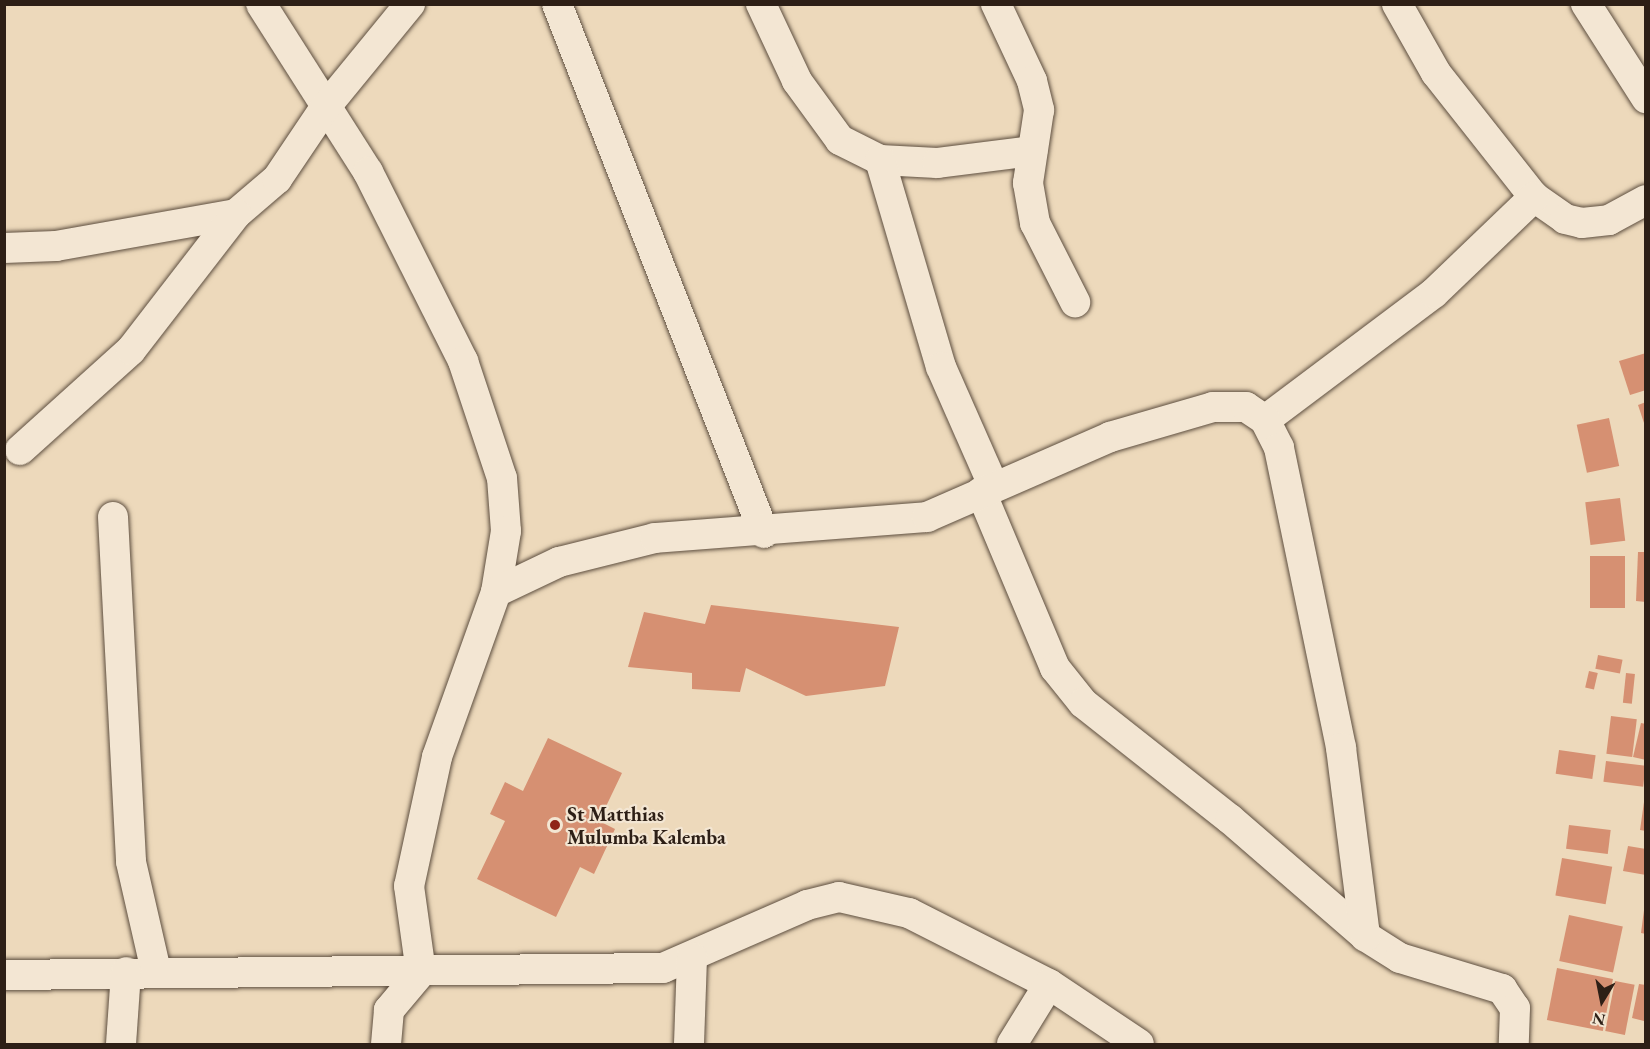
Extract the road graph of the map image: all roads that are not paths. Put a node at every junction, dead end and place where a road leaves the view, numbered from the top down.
1 (261, 4) edge
2 (410, 4) edge
3 (557, 4) edge
4 (761, 4) edge
5 (996, 4) edge
6 (1397, 4) edge
7 (1586, 4) edge
8 (1646, 98) edge
9 (324, 109) junction
10 (1032, 151) junction
11 (880, 160) junction
12 (1534, 197) junction
13 (1646, 200) edge
14 (236, 214) junction
15 (4, 248) edge
16 (1075, 302) dead end
17 (1264, 420) junction
18 (20, 450) dead end
19 (988, 489) junction
20 (113, 517) dead end
21 (764, 533) junction
22 (496, 592) junction
23 (1365, 936) junction
24 (692, 957) junction
25 (156, 971) junction
26 (126, 972) junction
27 (421, 972) junction
28 (4, 975) edge
29 (1049, 984) junction
30 (121, 1044) edge
31 (386, 1044) edge
32 (689, 1044) edge
33 (1012, 1044) edge
34 (1139, 1044) edge
35 (1514, 1044) edge

1 - 9 street
2 - 9 street
3 - 21 street
4 - 11 street
5 - 10 street
6 - 12 street
7 - 8 street
9 - 14 street
9 - 22 street
10 - 11 street
10 - 16 street
11 - 19 street
12 - 13 street
12 - 17 street
14 - 15 street
14 - 18 street
17 - 19 street
17 - 23 street
19 - 21 street
19 - 23 street
20 - 25 street
21 - 22 street
22 - 27 street
23 - 35 street
24 - 27 street
24 - 29 street
24 - 32 street
25 - 26 street
25 - 27 street
26 - 28 street
26 - 30 street
27 - 31 street
29 - 33 street
29 - 34 street

